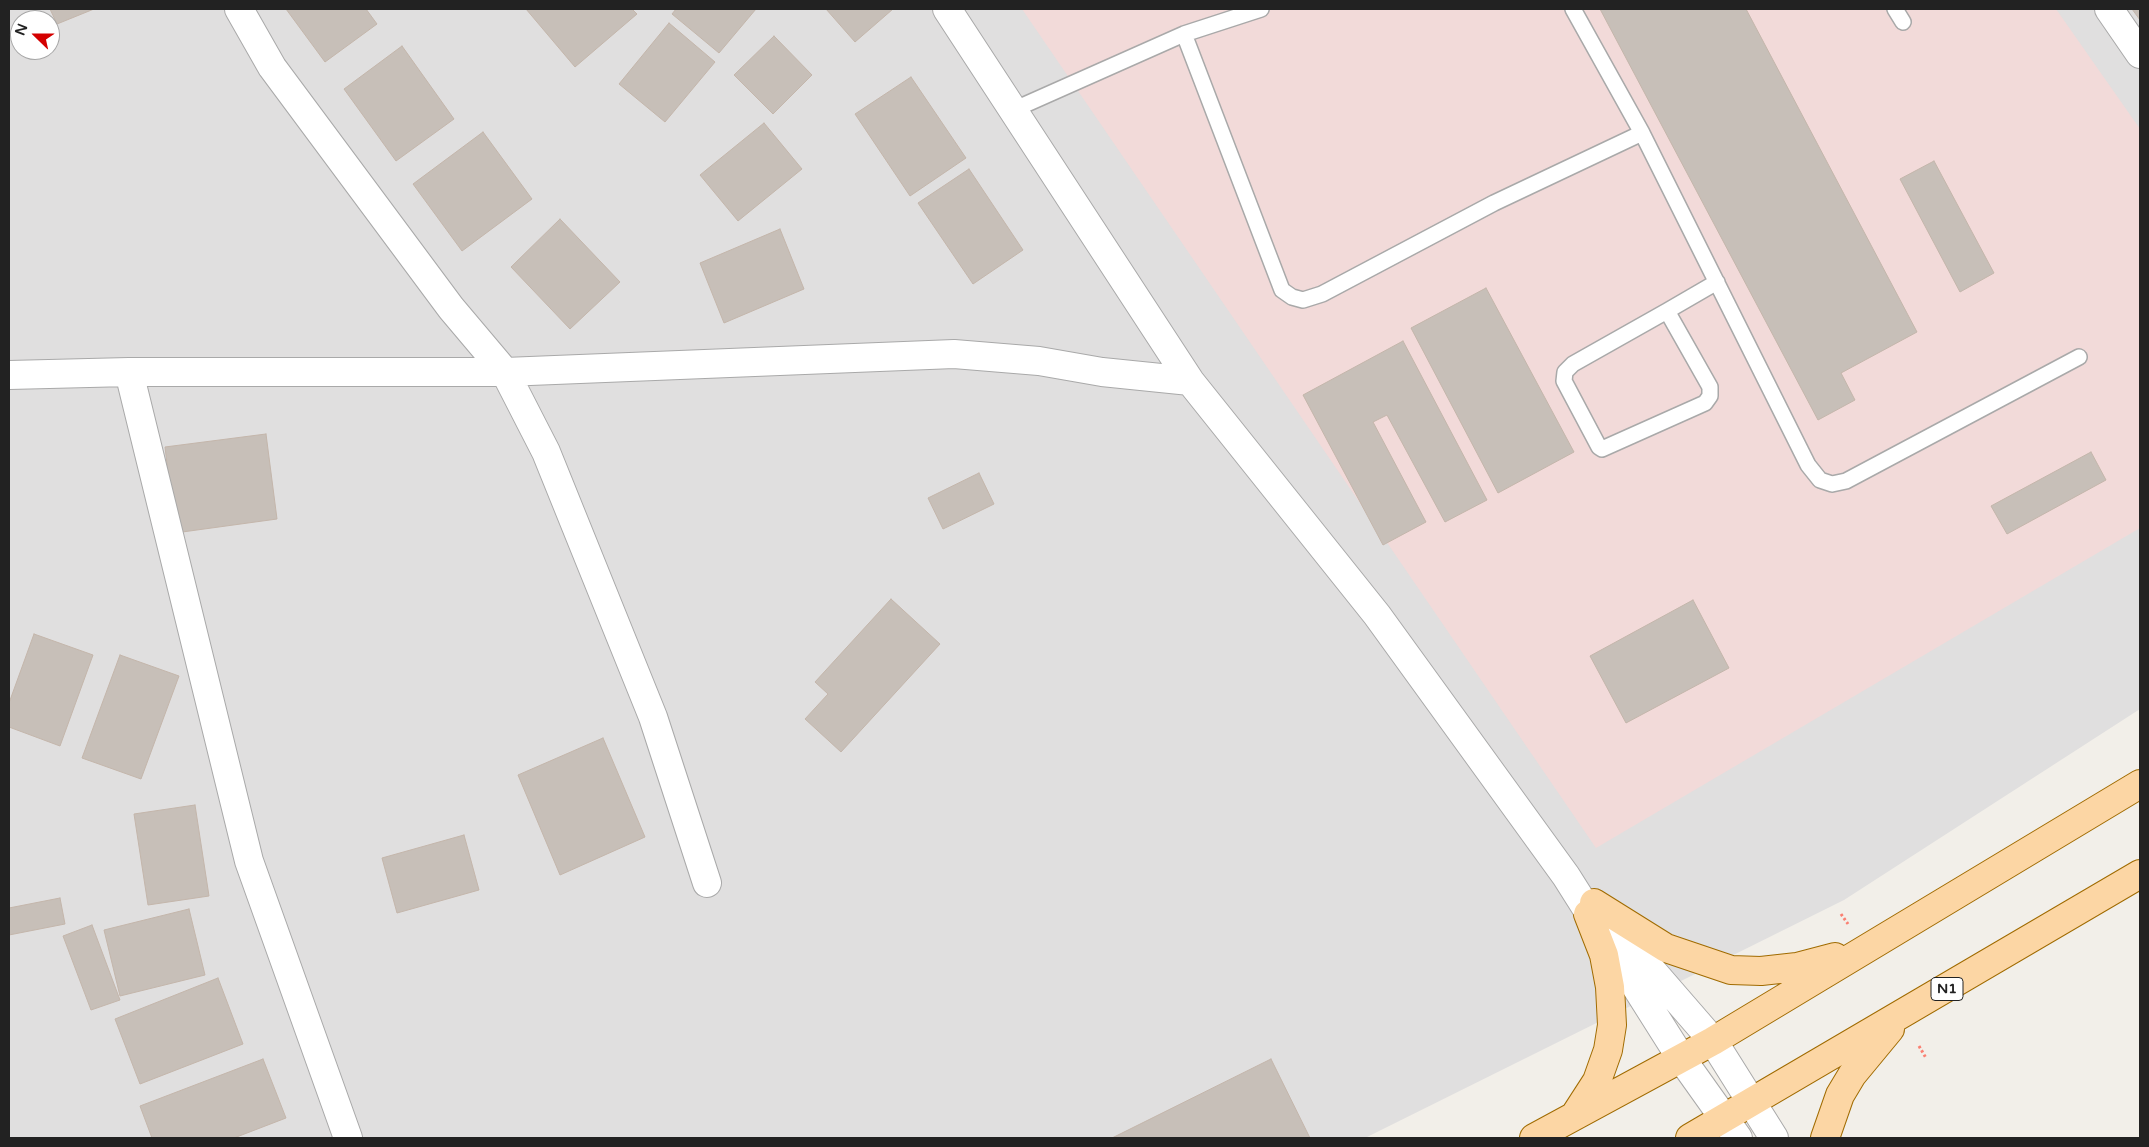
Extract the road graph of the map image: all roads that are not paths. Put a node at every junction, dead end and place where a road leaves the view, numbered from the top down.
1 (238, 9) edge
2 (947, 9) edge
3 (1261, 9) edge
4 (1573, 9) edge
5 (1895, 9) edge
6 (2109, 9) edge
7 (1903, 22) dead end
8 (1184, 34) junction
9 (2140, 54) edge
10 (1013, 110) junction
11 (1642, 133) junction
12 (1717, 282) junction
13 (1667, 311) junction
14 (2079, 357) dead end
15 (130, 372) junction
16 (505, 372) junction
17 (9, 375) edge
18 (1190, 381) junction
19 (2140, 784) edge
20 (2140, 874) edge
21 (707, 883) dead end
22 (1591, 909) junction
23 (1863, 950) junction
24 (1901, 1015) junction
25 (1713, 1041) junction
26 (1681, 1058) junction
27 (1753, 1103) junction
28 (1573, 1118) junction
29 (1731, 1129) edge
30 (348, 1138) edge
31 (1534, 1138) edge
32 (1690, 1138) edge
33 (1774, 1138) edge
34 (1825, 1138) edge

1 - 16 street
2 - 10 street
3 - 8 lane
4 - 11 lane
5 - 7 lane
6 - 9 street
8 - 10 lane
8 - 11 lane
10 - 18 street
11 - 12 lane
12 - 13 lane
12 - 14 lane
13 - 13 lane
15 - 16 street
15 - 17 street
15 - 30 street
16 - 18 street
16 - 21 street
18 - 22 street
19 - 23 main road
20 - 24 main road, N1
22 - 23 main road
22 - 25 street
22 - 26 street
22 - 28 main road
23 - 25 main road
24 - 27 main road, N1
24 - 34 main road
25 - 26 main road
25 - 27 street
26 - 28 main road
26 - 29 street
27 - 29 main road, N1
27 - 33 street
28 - 31 main road
29 - 32 main road, N1

